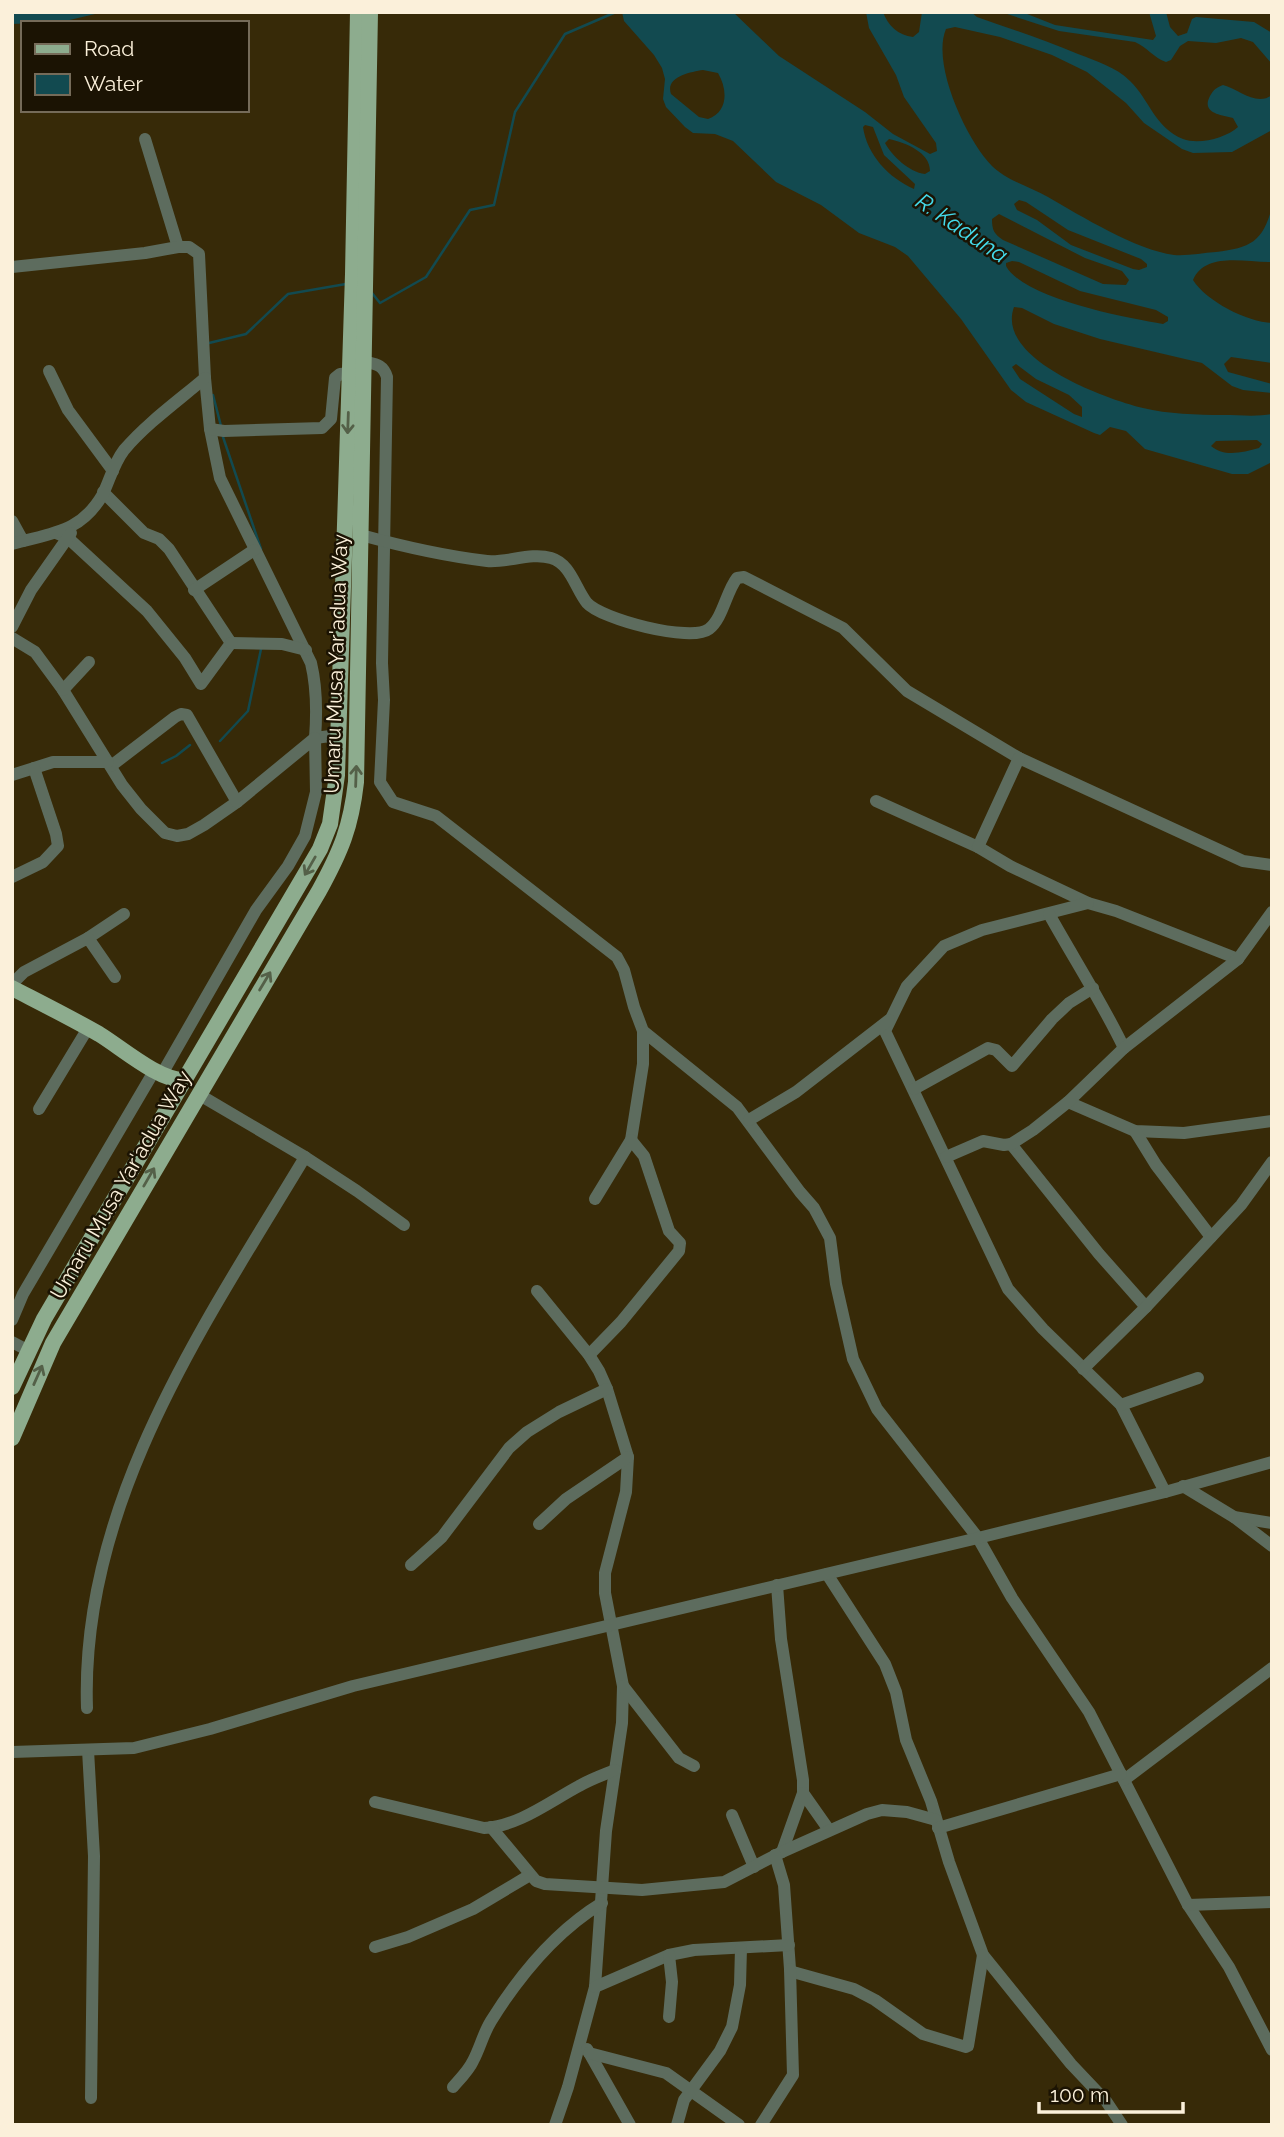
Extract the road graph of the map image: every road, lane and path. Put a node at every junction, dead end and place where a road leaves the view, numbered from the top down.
1 (358, 12) edge
2 (370, 12) edge
3 (363, 36) junction
4 (145, 139) dead end
5 (178, 247) junction
6 (12, 267) edge
7 (363, 361) junction
8 (48, 371) dead end
9 (350, 373) junction
10 (205, 378) junction
11 (210, 429) junction
12 (113, 471) junction
13 (103, 492) junction
14 (12, 521) edge
15 (361, 535) junction
16 (62, 536) junction
17 (384, 541) junction
18 (18, 542) edge
19 (254, 550) junction
20 (194, 590) junction
21 (12, 627) edge
22 (12, 638) edge
23 (230, 643) junction
24 (306, 650) junction
25 (89, 662) dead end
26 (63, 690) junction
27 (338, 735) junction
28 (314, 738) junction
29 (1019, 758) junction
30 (109, 764) junction
31 (34, 768) junction
32 (12, 775) edge
33 (876, 801) dead end
34 (237, 802) junction
35 (978, 847) junction
36 (1272, 865) edge
37 (12, 877) edge
38 (1088, 903) junction
39 (1272, 912) edge
40 (124, 914) dead end
41 (1049, 914) junction
42 (88, 938) junction
43 (1237, 959) junction
44 (115, 977) dead end
45 (12, 988) edge
46 (1093, 988) junction
47 (889, 1020) junction
48 (643, 1031) junction
49 (85, 1033) junction
50 (1124, 1048) junction
51 (158, 1074) junction
52 (181, 1087) junction
53 (914, 1090) junction
54 (198, 1094) junction
55 (1068, 1102) junction
56 (39, 1109) dead end
57 (749, 1120) junction
58 (1272, 1121) edge
59 (1135, 1131) junction
60 (631, 1140) junction
61 (1011, 1144) junction
62 (305, 1157) junction
63 (946, 1157) junction
64 (1272, 1162) edge
65 (595, 1199) dead end
66 (404, 1225) dead end
67 (1211, 1237) junction
68 (537, 1291) dead end
69 (1146, 1307) junction
70 (12, 1320) edge
71 (12, 1342) edge
72 (29, 1351) junction
73 (589, 1355) junction
74 (1083, 1369) junction
75 (1198, 1378) dead end
76 (12, 1387) edge
77 (607, 1389) junction
78 (1121, 1405) junction
79 (12, 1438) edge
80 (628, 1457) junction
81 (1272, 1462) edge
82 (1183, 1486) junction
83 (1165, 1492) junction
84 (1234, 1517) junction
85 (1272, 1523) edge
86 (539, 1524) dead end
87 (978, 1538) junction
88 (1272, 1546) edge
89 (411, 1565) dead end
90 (827, 1574) junction
91 (777, 1585) junction
92 (613, 1624) junction
93 (1272, 1668) edge
94 (622, 1686) junction
95 (87, 1708) dead end
96 (88, 1750) junction
97 (12, 1752) edge
98 (694, 1766) dead end
99 (615, 1770) junction
100 (1123, 1777) junction
101 (803, 1793) junction
102 (374, 1802) dead end
103 (732, 1815) dead end
104 (937, 1824) junction
105 (491, 1828) junction
106 (830, 1830) junction
107 (779, 1854) junction
108 (754, 1867) junction
109 (530, 1875) junction
110 (603, 1888) junction
111 (1272, 1902) edge
112 (602, 1903) junction
113 (1188, 1905) junction
114 (789, 1945) junction
115 (375, 1947) dead end
116 (741, 1948) junction
117 (670, 1955) junction
118 (983, 1955) junction
119 (790, 1969) junction
120 (595, 1987) junction
121 (669, 2017) dead end
122 (582, 2039) junction
123 (1272, 2050) edge
124 (589, 2053) junction
125 (453, 2087) dead end
126 (691, 2091) junction
127 (91, 2098) dead end
128 (555, 2125) edge
129 (629, 2125) edge
130 (677, 2125) edge
131 (739, 2125) edge
132 (761, 2125) edge
133 (1122, 2125) edge

1 - 3 main road, Umaru Musa Yar'adua Way
2 - 3 main road, Umaru Musa Yar'adua Way
3 - 7 main road, Umaru Musa Yar'adua Way
3 - 9 main road, Umaru Musa Yar'adua Way
4 - 5 street
5 - 6 street
5 - 10 street
7 - 15 main road, Umaru Musa Yar'adua Way
7 - 17 street
8 - 12 street
9 - 11 street
9 -> 27 main road, Umaru Musa Yar'adua Way
10 - 11 street
10 - 12 street
11 - 19 street
12 - 13 street
13 - 16 street
13 - 20 street
14 - 18 street
15 - 17 street
54 -> 15 main road, Umaru Musa Yar'adua Way
16 - 18 street
16 - 21 street
16 - 23 street
17 - 29 street
17 - 48 street
19 - 20 street
19 - 24 street
20 - 23 street
22 - 26 street
23 - 24 street
24 - 28 street
25 - 26 street
26 - 30 street
27 - 28 street
27 -> 52 main road, Umaru Musa Yar'adua Way
28 - 34 street
28 - 51 street
29 - 35 street
29 - 36 street
30 - 31 street
30 - 34 street
30 - 34 street
31 - 32 street
31 - 37 street
33 - 35 street
35 - 38 street
38 - 41 street
38 - 43 street
39 - 43 street
40 - 42 street
41 - 46 street
41 - 47 street
42 - 44 street
42 - 45 street
43 - 50 street
45 - 49 main road
45 - 51 main road
46 - 50 street
46 - 53 street
47 - 53 street
47 - 57 street
48 - 57 street
48 - 60 street
49 - 51 main road
49 - 56 street
50 - 55 street
51 - 52 main road
51 - 70 street
52 - 72 main road, Umaru Musa Yar'adua Way
53 - 63 street
54 - 62 street
79 -> 54 main road, Umaru Musa Yar'adua Way
55 - 59 street
55 - 61 street
57 - 87 street
58 - 59 street
59 - 67 street
60 - 65 street
60 - 73 street
61 - 63 street
61 - 69 street
62 - 66 street
62 - 95 street
63 - 74 street
64 - 67 street
67 - 69 street
68 - 73 street
69 - 74 street
71 - 72 street
72 - 76 main road, Umaru Musa Yar'adua Way
73 - 77 street
74 - 78 street
75 - 78 street
77 - 80 street
77 - 89 street
78 - 83 street
80 - 86 street
80 - 92 street
81 - 82 street
82 - 83 street
82 - 84 street
83 - 87 street
84 - 85 street
84 - 88 street
87 - 90 street
87 - 100 street
90 - 91 street
90 - 104 street
91 - 92 street
91 - 101 street
92 - 94 street
92 - 96 street
93 - 100 street
94 - 98 street
94 - 99 street
96 - 97 street
96 - 127 street
99 - 105 street
99 - 110 street
100 - 104 street
100 - 113 street
101 - 106 street
101 - 107 street
102 - 105 street
103 - 108 street
104 - 106 street
104 - 118 street
105 - 109 street
106 - 107 street
107 - 108 street
107 - 114 street
108 - 110 street
109 - 110 street
109 - 115 street
110 - 112 street
111 - 113 street
112 - 120 street
112 - 125 street
113 - 123 street
114 - 116 street
114 - 119 street
116 - 117 street
116 - 126 street
117 - 120 street
117 - 121 street
118 - 119 street
118 - 133 street
119 - 132 street
120 - 122 street
122 - 124 street
122 - 128 street
124 - 126 street
124 - 129 street
126 - 130 street
126 - 131 street

